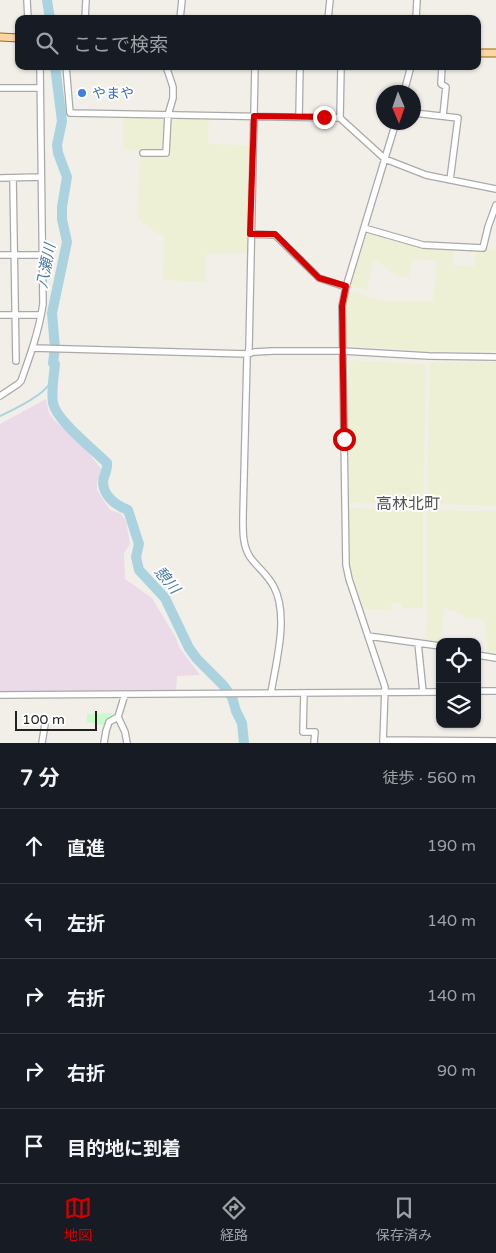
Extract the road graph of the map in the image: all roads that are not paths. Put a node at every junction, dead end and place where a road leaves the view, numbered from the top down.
1 (28, 0) edge
2 (86, 0) edge
3 (174, 0) edge
4 (182, 0) edge
5 (330, 0) edge
6 (417, 0) edge
7 (28, 15) edge
8 (85, 15) edge
9 (180, 15) edge
10 (328, 15) edge
11 (416, 15) edge
12 (0, 37) edge
13 (15, 38) edge
14 (481, 53) edge
15 (496, 53) edge
16 (40, 70) edge
17 (66, 70) edge
18 (167, 70) edge
19 (255, 70) edge
20 (300, 70) edge
21 (341, 70) edge
22 (410, 70) edge
23 (442, 70) edge
24 (406, 85) edge
25 (0, 88) edge
26 (40, 88) junction
27 (421, 114) edge
28 (168, 115) junction
29 (254, 116) junction
30 (442, 116) junction
31 (299, 117) junction
32 (340, 118) junction
33 (394, 130) edge
34 (143, 153) dead end
35 (385, 159) junction
36 (41, 177) junction
37 (0, 178) edge
38 (13, 178) junction
39 (450, 180) junction
40 (496, 189) edge
41 (496, 205) edge
42 (364, 228) junction
43 (250, 234) junction
44 (14, 255) junction
45 (42, 255) junction
46 (0, 256) edge
47 (346, 286) junction
48 (0, 315) edge
49 (15, 315) junction
50 (41, 315) junction
51 (33, 348) junction
52 (343, 351) junction
53 (248, 354) junction
54 (496, 357) edge
55 (16, 361) dead end
56 (0, 396) edge
57 (368, 636) junction
58 (418, 644) junction
59 (436, 646) edge
60 (481, 656) edge
61 (496, 658) edge
62 (496, 691) edge
63 (385, 692) junction
64 (423, 692) junction
65 (436, 692) edge
66 (481, 692) edge
67 (271, 693) junction
68 (304, 693) junction
69 (126, 694) junction
70 (0, 695) edge
71 (118, 717) junction
72 (44, 724) dead end
73 (383, 741) edge
74 (496, 742) edge
75 (42, 743) edge
76 (104, 743) edge
77 (127, 743) edge
78 (314, 743) edge

1 - 7 street
2 - 8 street
3 - 4 street
4 - 9 street
5 - 10 street
6 - 11 street
12 - 13 main road
14 - 15 main road
16 - 26 street
17 - 28 street
18 - 28 street
19 - 29 street
20 - 31 street
21 - 32 street
22 - 24 street
23 - 30 street
25 - 26 street
26 - 36 street
27 - 30 street
28 - 29 street
28 - 34 street
29 - 31 street
29 - 43 street
30 - 39 street
31 - 32 street
32 - 35 street
33 - 35 street
35 - 39 street
35 - 42 street
36 - 38 street
36 - 45 street
37 - 38 street
38 - 44 street
39 - 40 street
41 - 42 street
42 - 47 street
43 - 47 street
43 - 53 street
44 - 45 street
44 - 46 street
44 - 49 street
45 - 50 street
47 - 52 street
48 - 49 street
49 - 50 street
49 - 55 street
50 - 51 street
51 - 53 street
51 - 56 street
52 - 53 street
52 - 54 street
52 - 57 street
53 - 67 street
57 - 58 street
57 - 63 street
58 - 59 street
58 - 64 street
60 - 61 street
62 - 66 street
63 - 64 street
63 - 68 street
63 - 73 street
64 - 65 street
67 - 68 street
67 - 69 street
68 - 78 street
69 - 70 street
69 - 71 street
71 - 76 street
71 - 77 street
72 - 75 street
73 - 74 street

